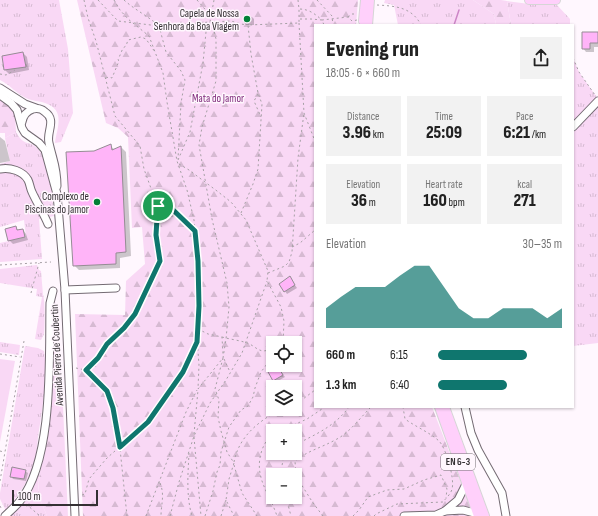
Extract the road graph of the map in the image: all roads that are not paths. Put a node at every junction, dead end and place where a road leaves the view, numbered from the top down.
1 (529, 0) edge
2 (556, 0) edge
3 (367, 2) edge
4 (364, 21) edge
5 (0, 88) edge
6 (0, 96) edge
7 (598, 100) edge
8 (40, 109) junction
9 (22, 125) junction
10 (574, 126) edge
11 (50, 129) junction
12 (31, 138) junction
13 (0, 169) edge
14 (57, 194) junction
15 (48, 224) dead end
16 (116, 288) dead end
17 (64, 290) junction
18 (53, 291) dead end
19 (439, 408) edge
20 (445, 408) edge
21 (465, 408) edge
22 (466, 484) junction
23 (445, 511) junction
24 (480, 515) edge
25 (5, 516) edge
26 (75, 516) edge
27 (404, 516) edge
28 (506, 516) edge

1 - 2 main road
3 - 4 main road
3 - 4 main road
5 - 8 street
6 - 9 street
7 - 10 street
8 - 9 street
8 - 11 street
9 - 12 street
11 - 12 street
11 - 14 street, Avenida Pierre de Coubertin
12 - 14 street, Avenida Pierre de Coubertin
13 - 15 street
14 - 17 street, Avenida Pierre de Coubertin
16 - 17 street
17 - 26 street, Avenida Pierre de Coubertin
18 - 25 street
19 - 22 main road, EN 6-3
20 - 24 main road, EN 6-3
21 - 28 street
22 - 23 street
22 - 24 main road, EN 6-3
23 - 24 street
23 - 27 street

